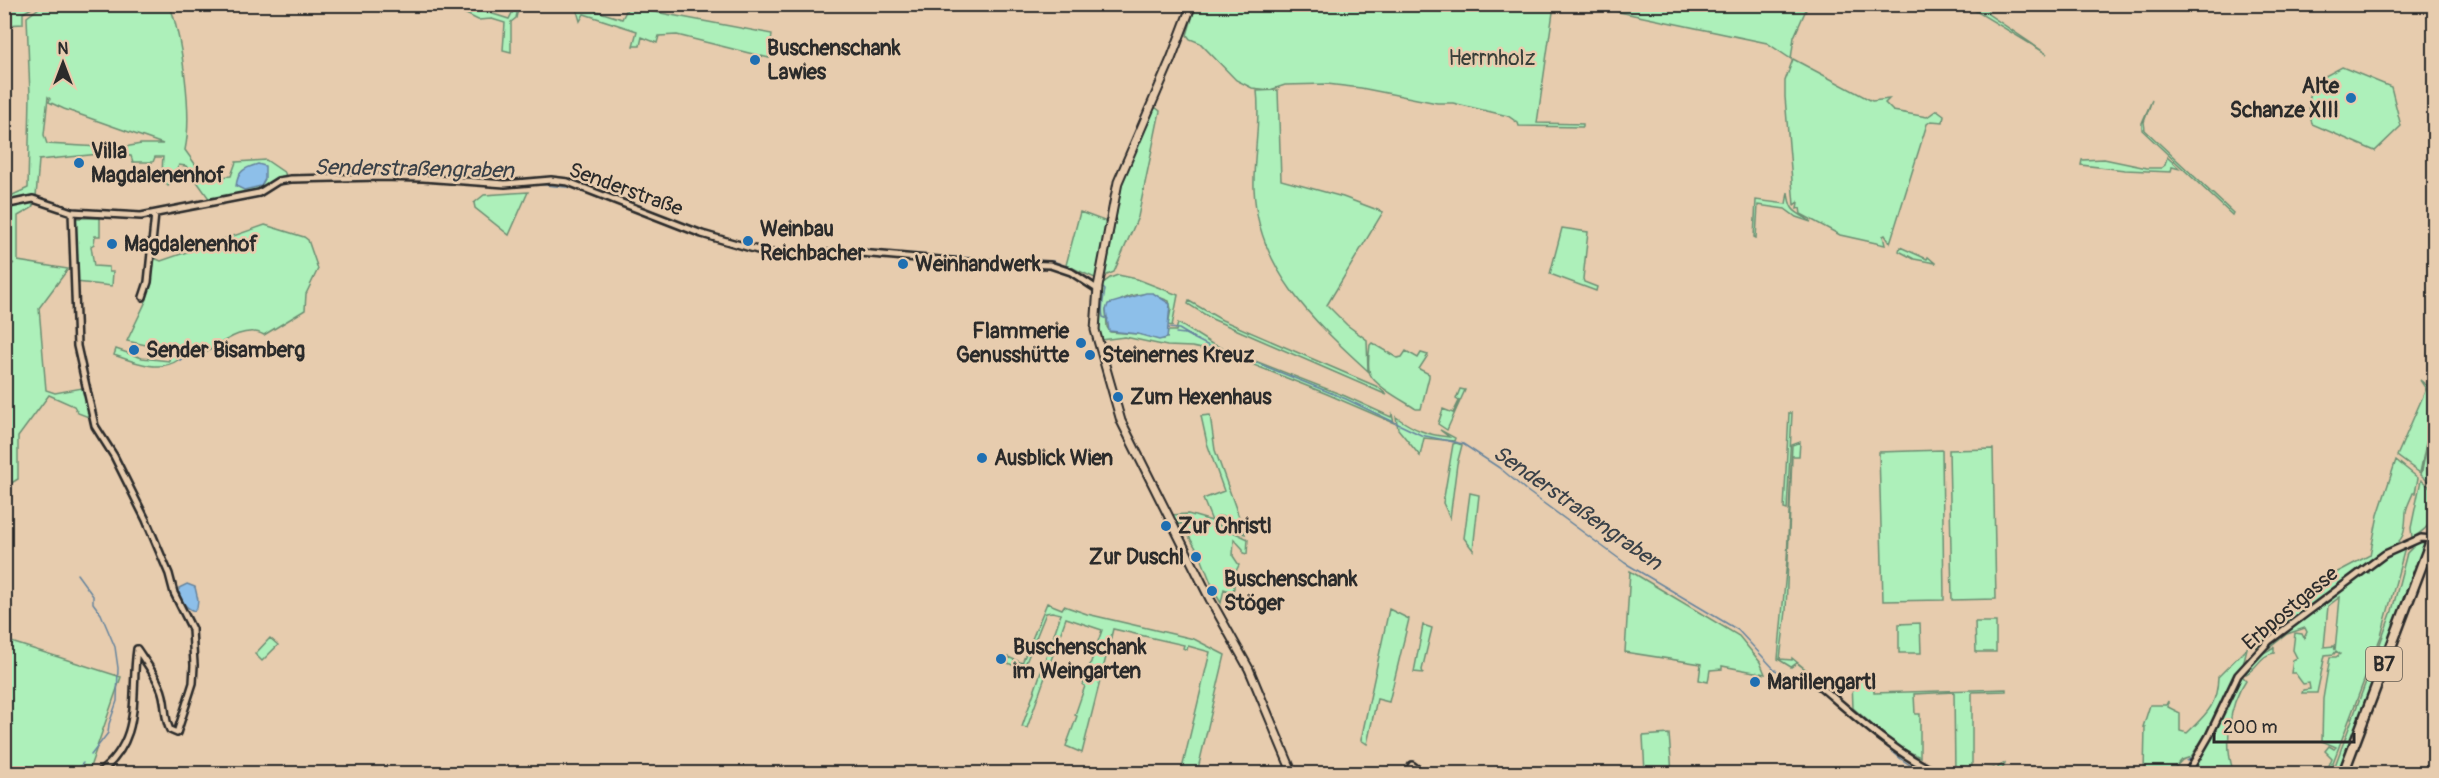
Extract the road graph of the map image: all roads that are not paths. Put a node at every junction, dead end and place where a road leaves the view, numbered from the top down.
1 (1192, 4) edge
2 (4, 205) edge
3 (72, 212) junction
4 (155, 214) junction
5 (1098, 285) junction
6 (143, 297) dead end
7 (2433, 536) edge
8 (1809, 677) dead end
9 (98, 774) edge
10 (1293, 774) edge
11 (1407, 774) edge
12 (1424, 774) edge
13 (1940, 774) edge
14 (2187, 774) edge
15 (2343, 774) edge

1 - 5 street
2 - 3 street, Senderstraße
3 - 4 street, Senderstraße
3 - 9 street
4 - 5 street, Senderstraße
4 - 6 street
5 - 10 street
7 - 14 street, Erbpostgasse
7 - 15 main road, B7
8 - 13 street
11 - 12 street

